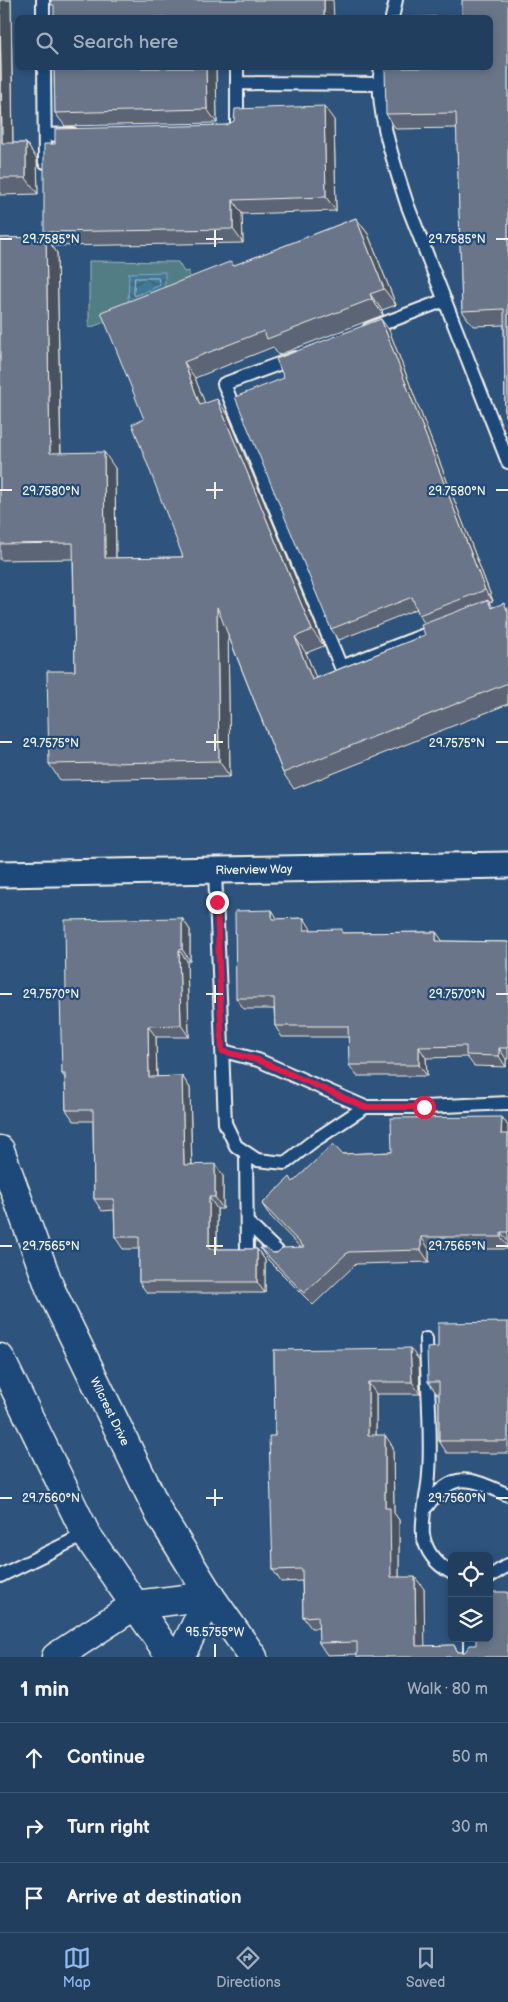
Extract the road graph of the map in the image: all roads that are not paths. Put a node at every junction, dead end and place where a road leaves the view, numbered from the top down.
1 (43, 0) edge
2 (396, 0) edge
3 (43, 15) edge
4 (393, 15) edge
5 (44, 70) edge
6 (237, 70) edge
7 (381, 70) edge
8 (238, 83) junction
9 (378, 84) junction
10 (227, 132) edge
11 (83, 134) edge
12 (45, 135) junction
13 (46, 173) edge
14 (445, 300) junction
15 (353, 335) edge
16 (307, 353) edge
17 (508, 462) edge
18 (455, 624) edge
19 (508, 865) edge
20 (216, 871) junction
21 (0, 874) edge
22 (222, 1051) junction
23 (508, 1103) edge
24 (365, 1107) junction
25 (0, 1150) edge
26 (246, 1153) junction
27 (247, 1222) junction
28 (247, 1252) edge
29 (283, 1257) edge
30 (426, 1340) dead end
31 (2, 1366) edge
32 (508, 1496) edge
33 (426, 1508) junction
34 (86, 1534) junction
35 (508, 1565) edge
36 (448, 1570) edge
37 (493, 1574) edge
38 (0, 1576) edge
39 (210, 1596) junction
40 (135, 1605) junction
41 (470, 1642) edge
42 (56, 1657) edge
43 (171, 1657) edge
44 (180, 1657) edge
45 (253, 1657) edge
46 (470, 1657) edge

1 - 3 lane
2 - 4 lane
5 - 12 lane
6 - 8 lane
7 - 9 lane
8 - 9 lane
8 - 10 lane
9 - 14 lane
11 - 12 lane
12 - 13 lane
14 - 15 lane
14 - 17 lane
16 - 18 lane
19 - 20 street, Riverview Way
20 - 21 street, Riverview Way
20 - 22 lane
22 - 24 lane
22 - 26 lane
23 - 24 lane
24 - 26 lane
25 - 39 main road, Wilcrest Drive
26 - 27 lane
27 - 28 lane
27 - 29 lane
30 - 33 lane
31 - 34 main road
32 - 33 lane
33 - 36 lane
34 - 38 lane
34 - 40 main road
35 - 37 lane
39 - 40 main road
39 - 44 main road
39 - 45 main road, Wilcrest Drive
40 - 42 main road
40 - 43 main road
41 - 46 lane

